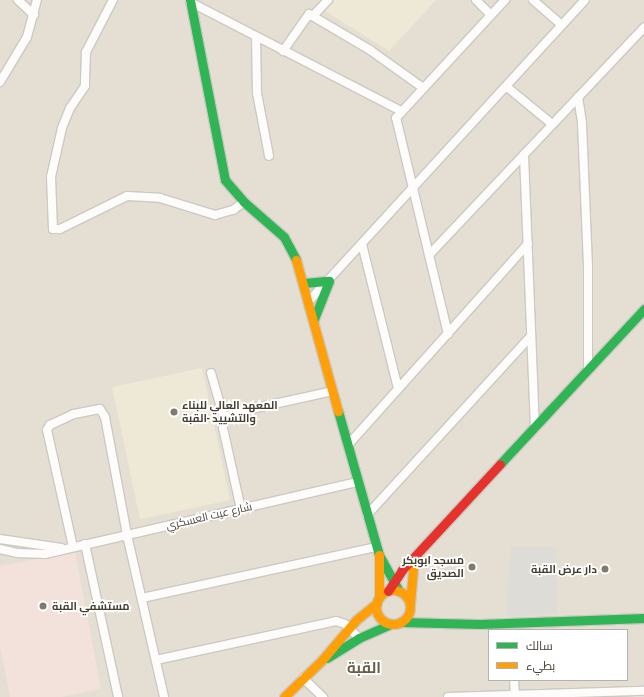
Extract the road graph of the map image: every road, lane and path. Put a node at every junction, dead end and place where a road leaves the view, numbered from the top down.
1 (18, 0) edge
2 (37, 0) edge
3 (113, 0) edge
4 (328, 0) edge
5 (476, 0) edge
6 (505, 0) edge
7 (533, 0) edge
8 (585, 0) edge
9 (190, 1) edge
10 (34, 15) junction
11 (491, 15) junction
12 (313, 16) junction
13 (562, 25) junction
14 (644, 28) edge
15 (256, 37) junction
16 (283, 51) junction
17 (0, 82) edge
18 (507, 87) junction
19 (423, 88) junction
20 (578, 97) junction
21 (401, 111) junction
22 (552, 124) junction
23 (524, 155) junction
24 (269, 156) dead end
25 (413, 188) junction
26 (244, 202) junction
27 (362, 244) junction
28 (528, 244) junction
29 (429, 255) junction
30 (328, 281) junction
31 (304, 283) junction
32 (309, 301) junction
33 (644, 309) edge
34 (314, 319) junction
35 (448, 334) junction
36 (530, 337) junction
37 (588, 369) junction
38 (211, 373) dead end
39 (398, 388) junction
40 (333, 391) junction
41 (224, 418) junction
42 (535, 428) junction
43 (348, 444) junction
44 (358, 482) junction
45 (241, 509) junction
46 (367, 515) junction
47 (127, 535) junction
48 (0, 540) edge
49 (85, 544) junction
50 (73, 547) junction
51 (61, 548) junction
52 (0, 550) edge
53 (377, 551) junction
54 (414, 558) junction
55 (394, 581) junction
56 (388, 591) junction
57 (399, 591) junction
58 (142, 598) junction
59 (378, 600) junction
60 (410, 604) junction
61 (644, 618) edge
62 (401, 622) junction
63 (390, 624) junction
64 (511, 626) edge
65 (349, 628) junction
66 (359, 638) junction
67 (156, 660) junction
68 (322, 660) junction
69 (303, 678) junction
70 (514, 681) edge
71 (644, 691) edge
72 (515, 694) junction
73 (590, 695) edge
74 (118, 697) edge
75 (164, 697) edge
76 (282, 697) edge
77 (323, 697) edge
78 (448, 697) edge

1 - 10 street
2 - 10 street
3 - 26 street
4 - 12 street
5 - 11 street
6 - 11 street
7 - 13 street
8 - 13 street
9 - 15 street
9 - 26 street
10 - 17 street
11 - 19 street
12 - 16 street
12 - 19 street
13 - 18 street
14 - 20 street
15 - 16 street
15 - 24 street
16 - 21 street
18 - 22 street
18 - 25 street
19 - 21 street
20 - 22 street
20 - 37 street
21 - 25 street
22 - 23 street
23 - 28 street
23 - 29 street
25 - 27 street
25 - 29 street
26 - 31 street
27 - 30 street
27 - 39 street
28 - 35 street
28 - 36 street
29 - 35 street
30 - 31 street
30 - 32 street
30 - 34 street
31 - 32 street
32 - 34 street
33 - 37 street
34 - 40 street
35 - 39 street
36 - 42 street
36 - 46 street
37 - 42 street
38 - 41 street
39 - 43 street
40 - 41 street
40 - 43 street
41 - 45 street
42 - 54 street
43 - 44 street
44 - 45 street, شارع عيت العسكري
44 - 46 street
45 - 47 street, شارع عيت العسكري
46 - 53 street
47 - 49 street, شارع عيت العسكري
47 - 50 street
47 - 58 street
48 - 51 street, شارع عيت العسكري
49 - 50 street, شارع عيت العسكري
49 - 74 street
50 - 51 street, شارع عيت العسكري
51 - 52 street, شارع عيت العسكري
53 - 55 street
53 - 58 street
53 - 59 street
54 - 55 street
54 - 60 street
55 - 56 street
55 - 57 street
56 - 57 street
56 - 59 street
57 - 60 street
58 - 67 street
59 - 63 street
59 - 65 street
60 - 62 street
61 - 64 street
62 - 63 street
62 - 64 street
63 - 66 street
65 - 66 street
65 - 67 street
65 - 68 street
66 - 68 street
67 - 75 street
68 - 69 street
69 - 76 street
69 - 77 street
70 - 72 street
71 - 73 street
72 - 73 street
72 - 78 street

